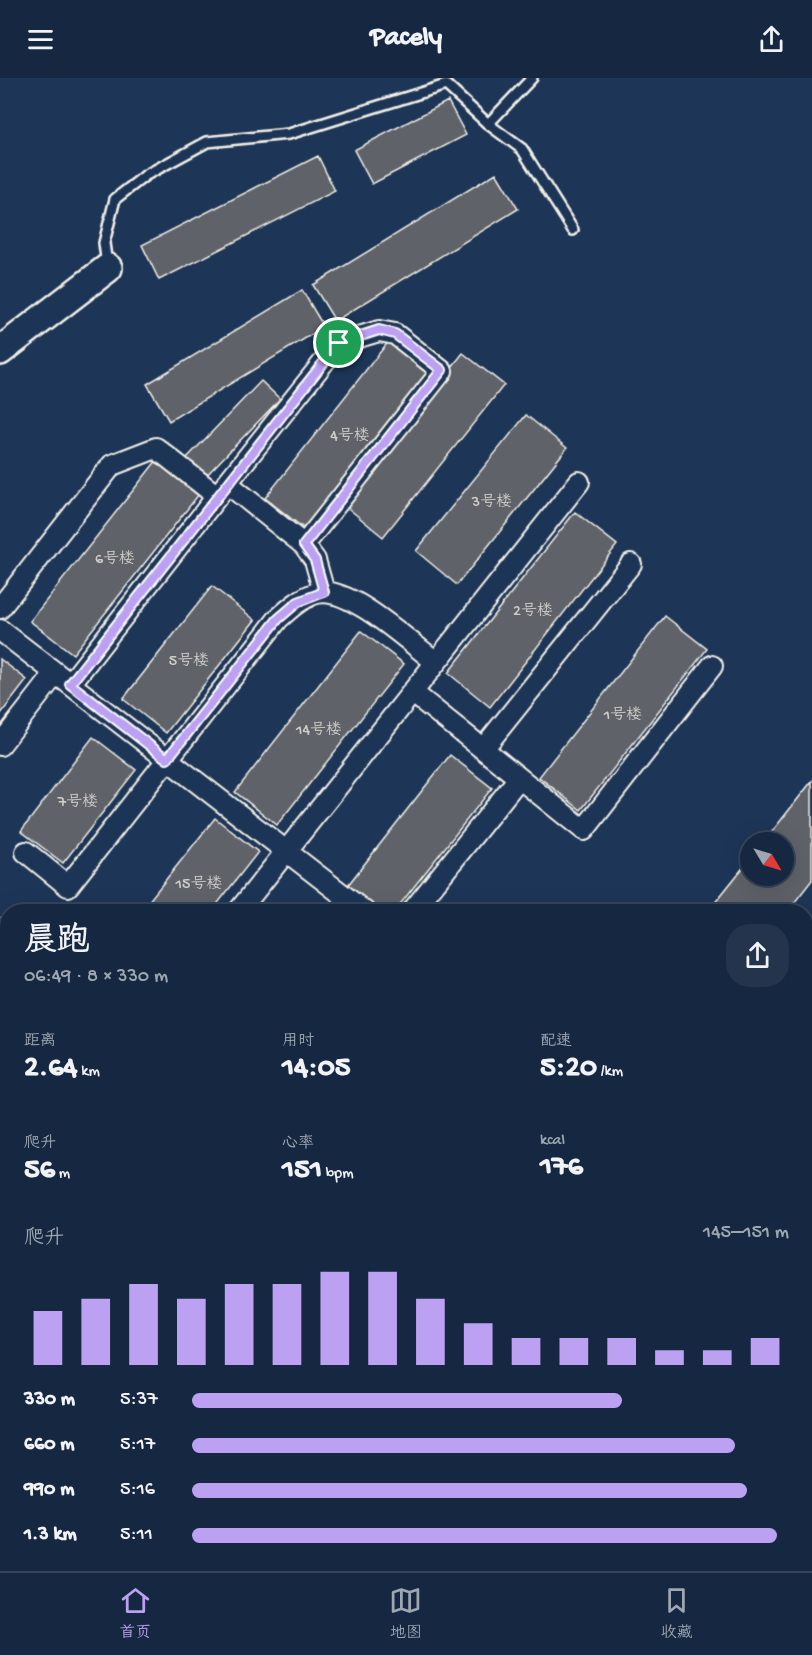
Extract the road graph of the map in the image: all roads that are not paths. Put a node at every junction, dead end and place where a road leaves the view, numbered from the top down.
1 (532, 78) edge
2 (488, 124) junction
3 (573, 230) dead end
4 (108, 268) joint
5 (0, 351) edge
6 (579, 482) dead end
7 (222, 489) junction
8 (304, 545) junction
9 (631, 564) dead end
10 (324, 592) junction
11 (0, 608) edge
12 (0, 630) edge
13 (436, 662) junction
14 (712, 666) dead end
15 (63, 679) junction
16 (412, 692) junction
17 (0, 745) edge
18 (483, 748) junction
19 (167, 759) junction
20 (519, 778) junction
21 (286, 851) junction
22 (26, 852) dead end
23 (244, 904) edge
24 (355, 904) edge
25 (418, 904) edge

1 - 2 lane
2 - 3 lane
2 - 4 lane
4 - 5 street
6 - 13 street
7 - 8 street
7 - 8 street
7 - 11 street
7 - 15 street
8 - 10 street
9 - 18 street
10 - 13 street
10 - 19 street
12 - 15 street
13 - 16 street
14 - 20 street
15 - 17 street
15 - 19 street
16 - 18 street
16 - 21 street
18 - 20 street
19 - 21 street
19 - 22 street
20 - 25 street
21 - 23 street
21 - 24 street

